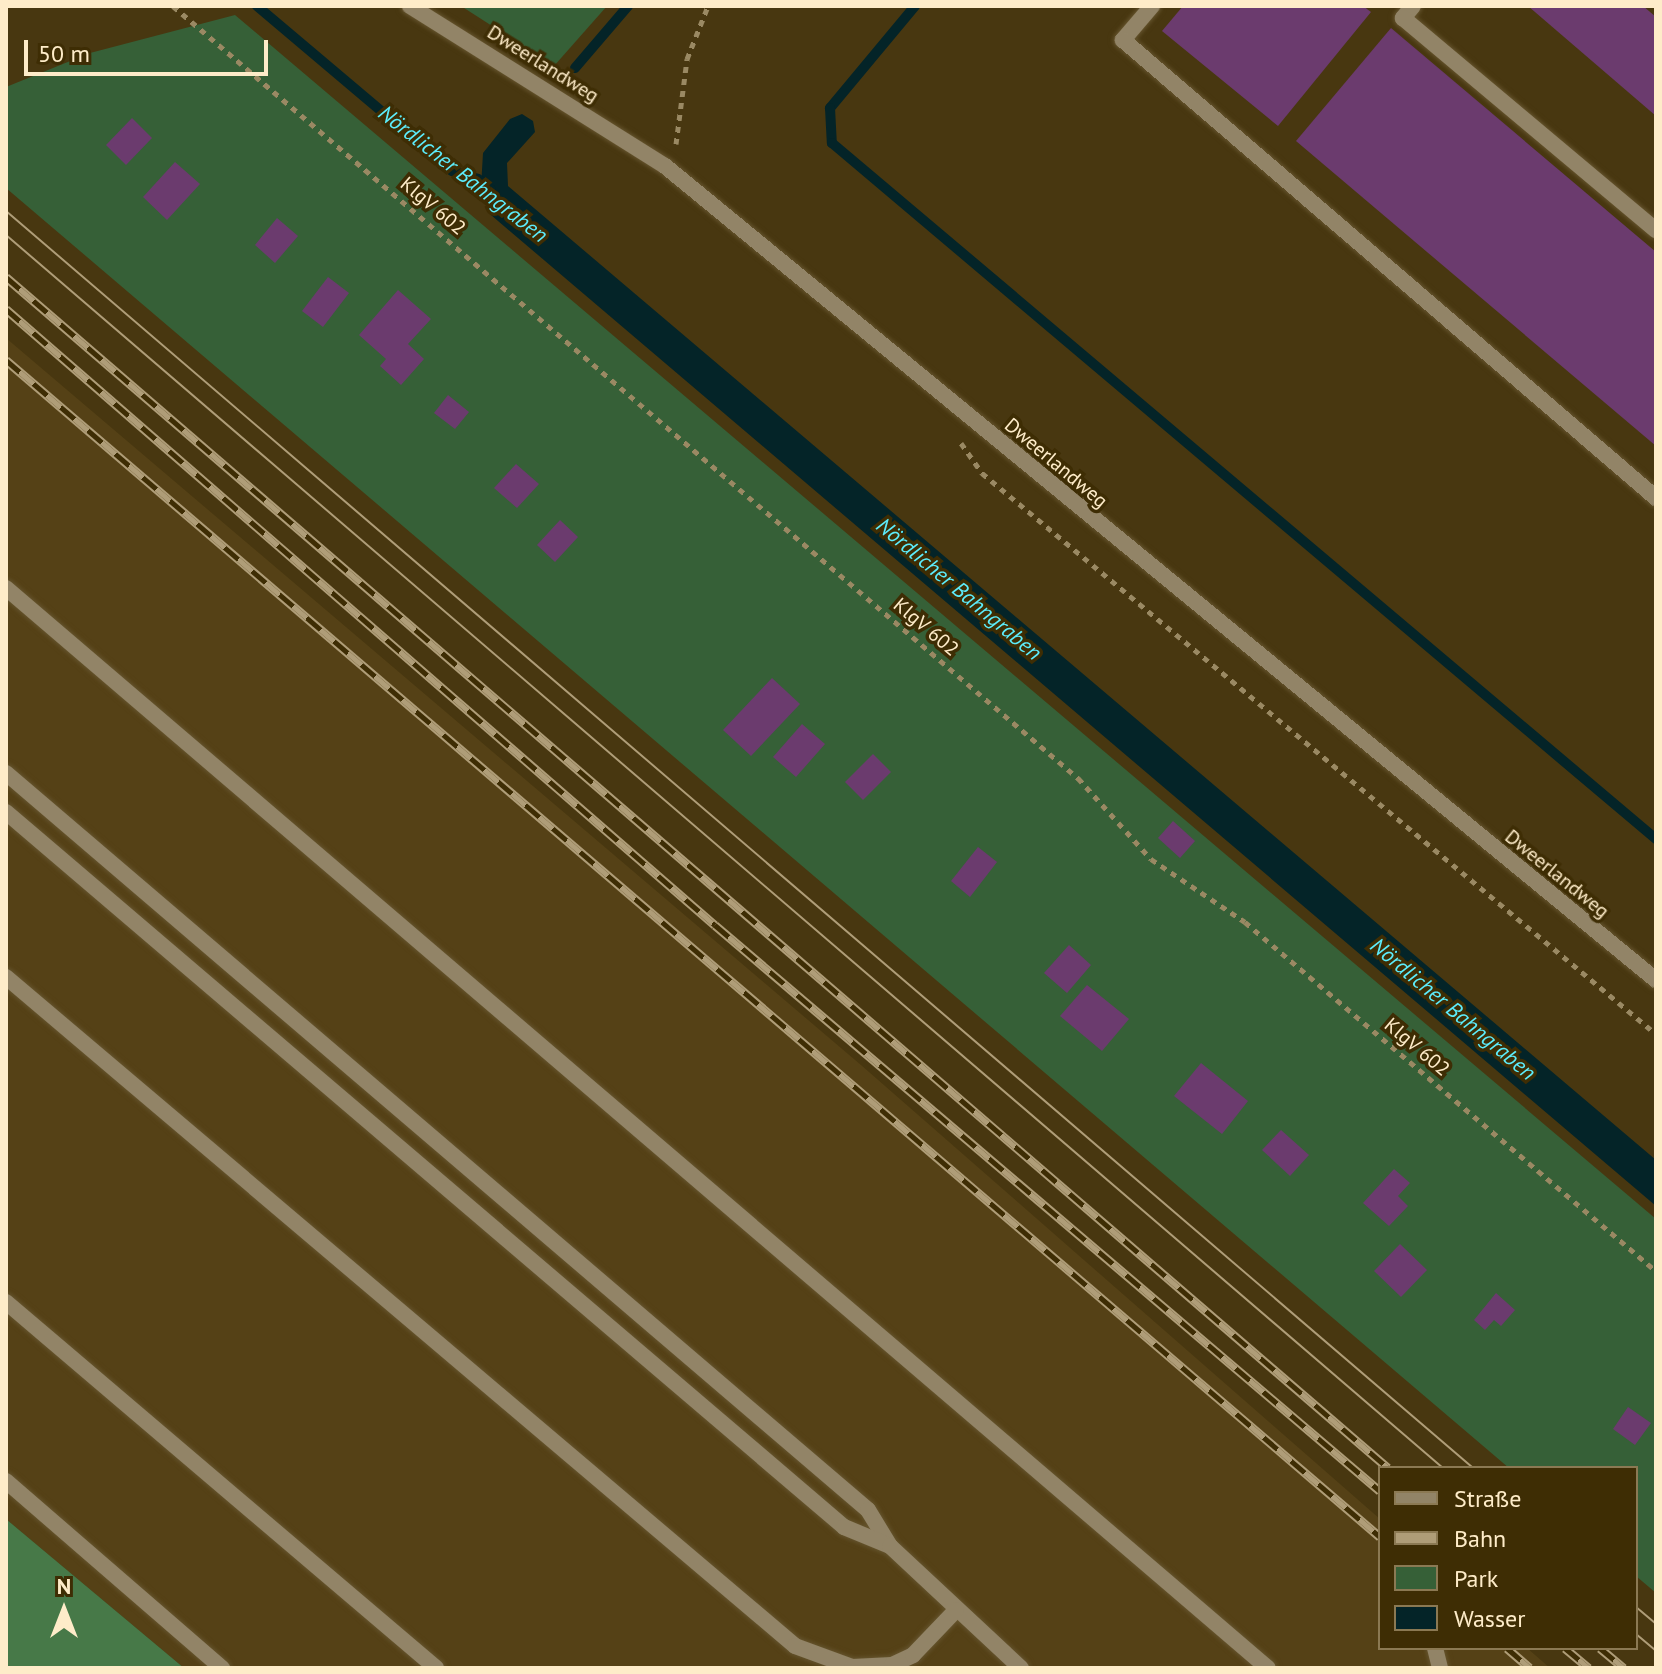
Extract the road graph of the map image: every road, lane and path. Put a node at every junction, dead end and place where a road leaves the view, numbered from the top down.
1 (173, 6) edge
2 (410, 6) edge
3 (708, 6) edge
4 (1152, 6) edge
5 (1413, 6) edge
6 (665, 166) junction
7 (1656, 230) edge
8 (953, 430) dead end
9 (1656, 498) edge
10 (6, 588) edge
11 (6, 773) edge
12 (6, 812) edge
13 (6, 977) edge
14 (1656, 980) edge
15 (1656, 1034) edge
16 (1656, 1271) edge
17 (6, 1302) edge
18 (6, 1481) edge
19 (890, 1546) junction
20 (956, 1610) junction
21 (891, 1666) edge
22 (222, 1668) edge
23 (436, 1668) edge
24 (1021, 1668) edge
25 (1268, 1668) edge

1 - 16 path, KlgV 602
2 - 6 street, Dweerlandweg
3 - 6 path
4 - 9 street
5 - 7 street
6 - 14 street, Dweerlandweg
8 - 15 path
10 - 25 street
11 - 19 street
12 - 19 street
13 - 21 street
17 - 23 street
18 - 22 street
19 - 20 street
20 - 21 street
20 - 24 street

